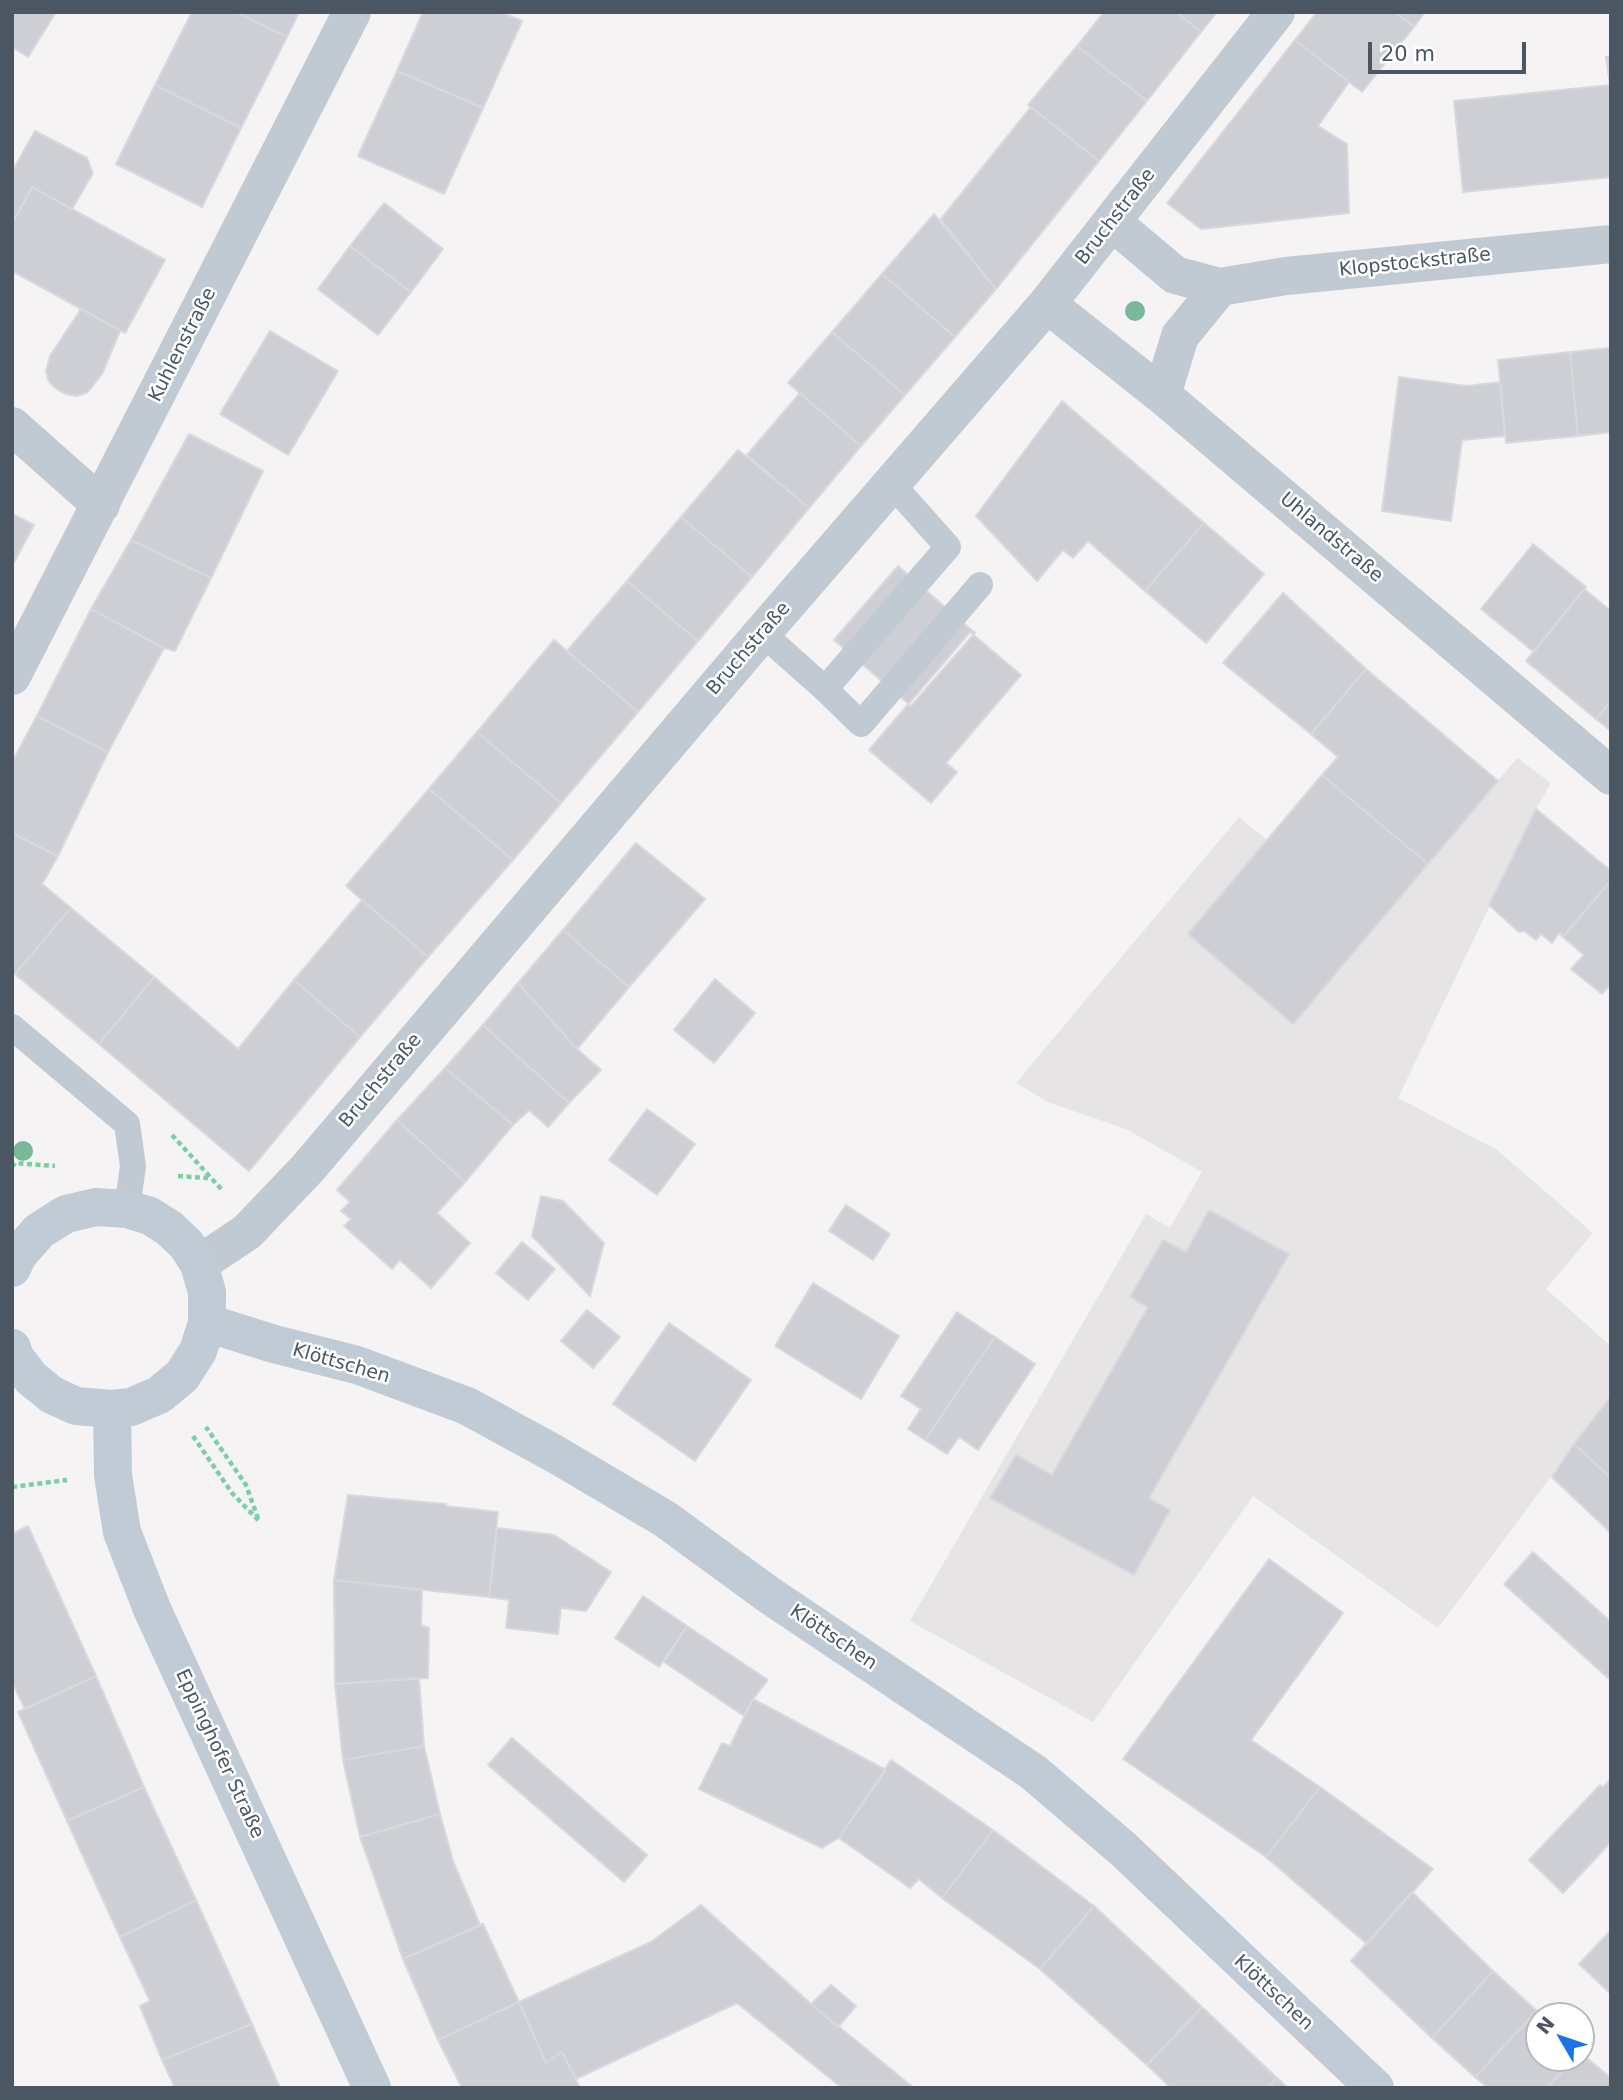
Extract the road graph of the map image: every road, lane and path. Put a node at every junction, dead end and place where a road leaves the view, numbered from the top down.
1 (352, 12) edge
2 (1276, 12) edge
3 (1112, 222) junction
4 (1611, 244) edge
5 (1220, 287) junction
6 (1047, 304) junction
7 (1162, 395) junction
8 (12, 426) edge
9 (892, 484) junction
10 (101, 505) junction
11 (980, 585) dead end
12 (762, 634) junction
13 (12, 676) edge
14 (825, 689) junction
15 (1611, 776) edge
16 (12, 1027) edge
17 (127, 1209) junction
18 (14, 1258) edge
19 (198, 1264) junction
20 (207, 1323) junction
21 (12, 1348) edge
22 (112, 1409) junction
23 (206, 1427) dead end
24 (193, 1436) dead end
25 (113, 1475) junction
26 (12, 1486) edge
27 (372, 2088) edge
28 (1375, 2088) edge

1 - 10 street, Kuhlenstraße
2 - 3 street, Bruchstraße
3 - 5 street, Klopstockstraße
3 - 6 street, Bruchstraße
4 - 5 street, Klopstockstraße
5 - 7 street
6 - 7 street, Uhlandstraße
6 - 9 street, Bruchstraße
7 - 15 street, Uhlandstraße
8 - 10 street
9 - 12 street, Bruchstraße
9 - 14 lane
10 - 13 street, Kuhlenstraße
11 - 14 lane
12 - 14 lane
12 - 19 street, Bruchstraße
16 - 17 lane
17 - 18 main road
17 - 19 main road
19 - 20 main road
20 - 22 main road
20 - 28 main road, Klöttschen
21 - 22 main road
22 - 25 main road, Eppinghofer Straße
23 - 24 path
25 - 26 path
25 - 27 main road, Eppinghofer Straße

